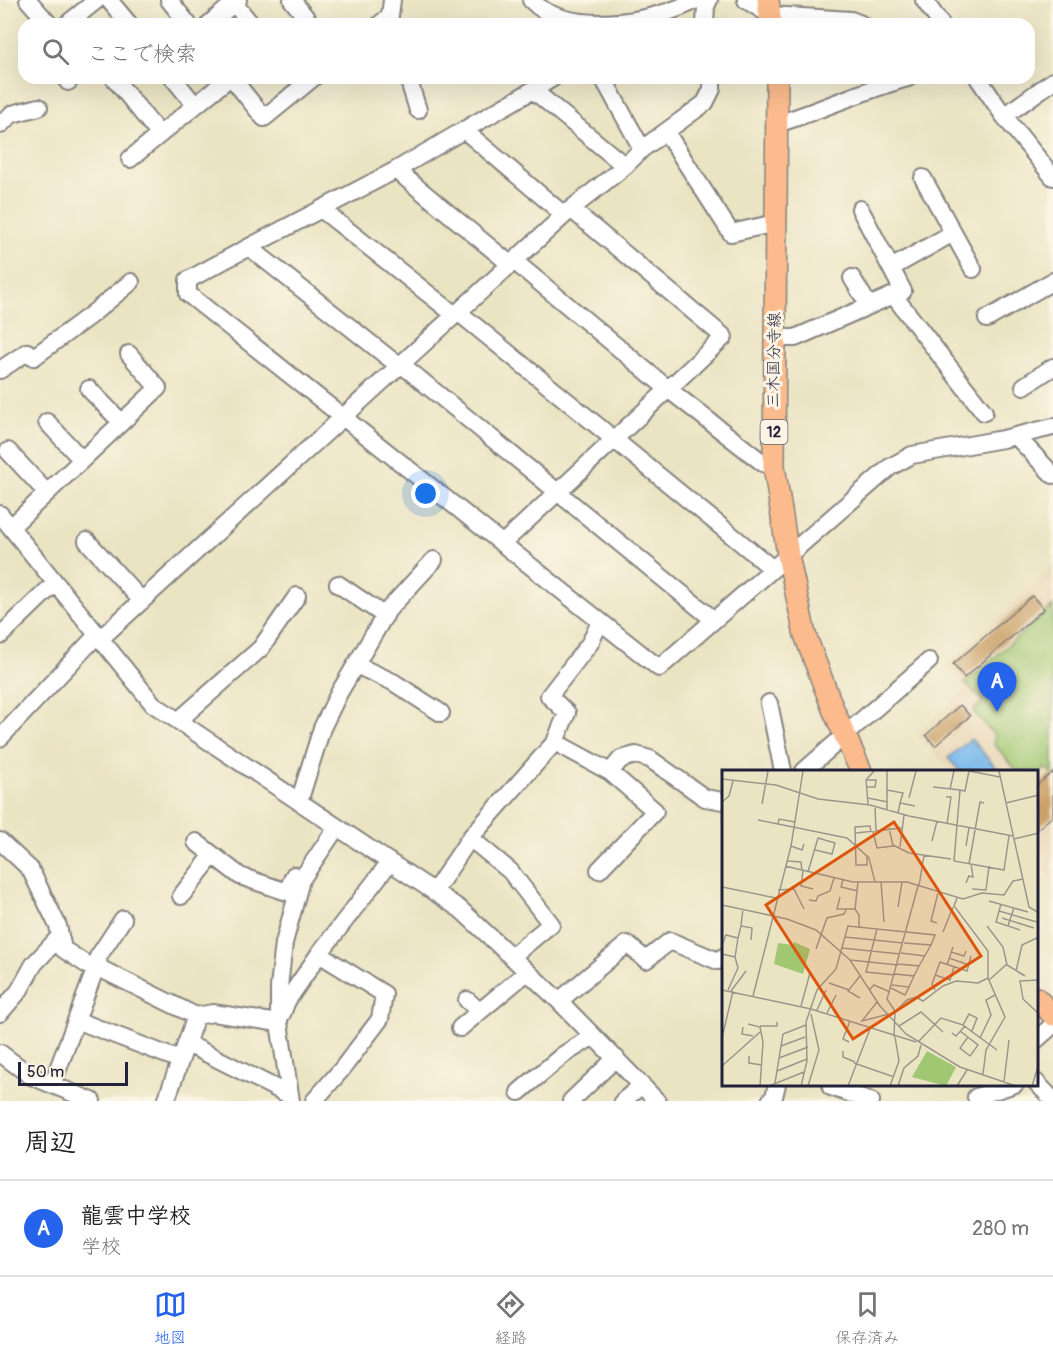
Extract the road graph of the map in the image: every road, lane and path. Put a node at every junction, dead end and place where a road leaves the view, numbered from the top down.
1 (28, 0) edge
2 (97, 0) edge
3 (109, 0) edge
4 (169, 0) edge
5 (292, 0) edge
6 (531, 0) edge
7 (696, 0) edge
8 (709, 0) edge
9 (746, 0) edge
10 (924, 0) edge
11 (236, 2) edge
12 (769, 13) edge
13 (44, 18) edge
14 (74, 18) edge
15 (124, 18) edge
16 (183, 18) edge
17 (216, 18) edge
18 (247, 18) edge
19 (306, 18) edge
20 (566, 18) edge
21 (647, 18) edge
22 (705, 18) edge
23 (828, 18) edge
24 (936, 18) edge
25 (1053, 81) edge
26 (119, 84) edge
27 (178, 84) edge
28 (223, 84) edge
29 (236, 84) edge
30 (300, 84) edge
31 (410, 84) edge
32 (543, 84) edge
33 (606, 84) edge
34 (712, 84) edge
35 (777, 84) edge
36 (884, 84) edge
37 (982, 84) edge
38 (533, 90) junction
39 (195, 105) junction
40 (39, 107) dead end
41 (418, 110) dead end
42 (1004, 116) junction
43 (777, 124) junction
44 (0, 125) edge
45 (464, 130) junction
46 (666, 132) junction
47 (159, 134) junction
48 (642, 149) junction
49 (130, 159) dead end
50 (625, 166) junction
51 (396, 170) junction
52 (1053, 177) edge
53 (923, 178) dead end
54 (321, 209) junction
55 (860, 209) dead end
56 (568, 212) junction
57 (776, 223) junction
58 (953, 233) junction
59 (249, 247) junction
60 (512, 262) junction
61 (891, 268) junction
62 (973, 269) dead end
63 (852, 278) dead end
64 (1053, 281) edge
65 (131, 282) dead end
66 (894, 296) junction
67 (869, 306) junction
68 (456, 314) junction
69 (987, 319) dead end
70 (774, 338) junction
71 (129, 354) dead end
72 (400, 365) junction
73 (1053, 367) edge
74 (0, 370) edge
75 (1024, 386) dead end
76 (89, 389) dead end
77 (668, 389) junction
78 (984, 412) dead end
79 (343, 418) junction
80 (47, 422) dead end
81 (121, 422) junction
82 (1053, 427) edge
83 (1016, 436) junction
84 (614, 440) junction
85 (8, 451) dead end
86 (82, 460) junction
87 (774, 466) junction
88 (1053, 475) edge
89 (47, 493) junction
90 (557, 493) junction
91 (0, 514) edge
92 (11, 527) junction
93 (87, 541) dead end
94 (502, 544) junction
95 (434, 560) dead end
96 (780, 562) junction
97 (55, 583) junction
98 (338, 585) dead end
99 (297, 596) dead end
100 (142, 601) junction
101 (385, 616) junction
102 (714, 620) junction
103 (600, 622) junction
104 (0, 636) edge
105 (99, 637) junction
106 (929, 661) dead end
107 (356, 665) junction
108 (769, 703) dead end
109 (441, 713) dead end
110 (178, 721) junction
111 (845, 736) junction
112 (0, 738) edge
113 (555, 742) junction
114 (783, 770) edge
115 (805, 770) edge
116 (861, 770) edge
117 (610, 772) junction
118 (299, 801) junction
119 (722, 801) edge
120 (333, 824) junction
121 (470, 838) junction
122 (0, 841) edge
123 (196, 842) dead end
124 (213, 855) junction
125 (390, 862) junction
126 (599, 870) dead end
127 (434, 892) junction
128 (181, 896) dead end
129 (123, 919) dead end
130 (60, 936) junction
131 (319, 954) junction
132 (511, 957) junction
133 (722, 958) edge
134 (97, 969) junction
135 (527, 972) junction
136 (1038, 1000) edge
137 (558, 1001) junction
138 (0, 1012) edge
139 (1053, 1015) edge
140 (196, 1016) junction
141 (76, 1020) junction
142 (279, 1023) junction
143 (1053, 1025) edge
144 (460, 1028) dead end
145 (592, 1037) junction
146 (1038, 1038) edge
147 (186, 1043) junction
148 (0, 1053) edge
149 (615, 1058) junction
150 (180, 1060) junction
151 (1038, 1084) edge
152 (52, 1085) junction
153 (642, 1085) junction
154 (777, 1086) edge
155 (831, 1086) edge
156 (987, 1086) edge
157 (1010, 1086) edge
158 (519, 1092) dead end
159 (290, 1098) edge
160 (974, 1099) edge
161 (868, 1100) edge
162 (1053, 1100) edge
163 (92, 1101) edge
164 (166, 1101) edge
165 (314, 1101) edge
166 (571, 1101) edge
167 (623, 1101) edge
168 (657, 1101) edge
169 (770, 1101) edge

1 - 13 street
2 - 14 street
3 - 15 street
4 - 16 street
5 - 19 street
6 - 20 street
7 - 21 street
8 - 22 street
9 - 12 street
10 - 24 street
11 - 17 street
11 - 18 street
12 - 23 street
25 - 42 street
26 - 47 street
27 - 39 street
28 - 39 street
29 - 30 street
31 - 41 street
32 - 38 street
33 - 48 street
34 - 46 street
35 - 43 main road, 三木国分寺線 / 12
36 - 43 street
37 - 42 street
38 - 45 street
38 - 50 street
39 - 47 street
40 - 44 street
42 - 52 street
43 - 57 main road, 三木国分寺線 / 12
45 - 51 street
45 - 56 street
46 - 48 street
46 - 57 street
47 - 49 street
48 - 50 street
50 - 56 street
51 - 54 street
51 - 60 street
53 - 58 street
54 - 59 street
54 - 68 street
55 - 61 street
56 - 60 street
56 - 77 street
57 - 70 main road, 三木国分寺線 / 12
58 - 61 street
58 - 62 street
59 - 72 street
59 - 79 street
60 - 68 street
60 - 77 street
61 - 66 street
63 - 67 street
64 - 69 street
65 - 74 street
66 - 67 street
66 - 78 street
67 - 70 street
68 - 72 street
68 - 84 street
70 - 87 main road, 三木国分寺線 / 12
71 - 81 street
72 - 79 street
72 - 90 street
73 - 75 street
76 - 81 street
77 - 84 street
77 - 87 street
79 - 94 street
79 - 100 street
80 - 86 street
81 - 86 street
82 - 83 street
83 - 88 street
83 - 96 street
84 - 90 street
84 - 96 street
85 - 89 street
86 - 89 street
87 - 96 main road, 三木国分寺線 / 12
89 - 92 street
90 - 94 street
90 - 102 street
91 - 92 street
92 - 97 street
93 - 100 street
94 - 103 street
95 - 101 street
96 - 102 street
96 - 111 main road, 三木国分寺線 / 12
97 - 104 street
97 - 105 street
98 - 101 street
99 - 110 street
100 - 105 street
101 - 107 street
102 - 103 street
103 - 113 street
105 - 110 street
105 - 112 street
106 - 111 street
107 - 109 street
107 - 118 street
108 - 114 street
110 - 118 street
111 - 115 street
111 - 116 main road, 三木国分寺線 / 12
113 - 117 street
113 - 121 street
117 - 119 street
117 - 126 street
118 - 120 street
120 - 124 street
120 - 125 street
120 - 142 street
121 - 127 street
121 - 132 street
122 - 130 street
123 - 124 street
124 - 128 street
125 - 127 street
125 - 131 street
127 - 132 street
129 - 134 street
130 - 134 street
130 - 138 street
131 - 142 street
131 - 165 street
132 - 135 street
133 - 137 street
134 - 140 street
134 - 141 street
135 - 137 street
135 - 144 street
136 - 139 main road
137 - 145 street
140 - 142 street
140 - 147 street
141 - 150 street
141 - 152 street
142 - 159 street
143 - 146 street
145 - 149 street
145 - 158 street
147 - 150 street
147 - 159 street
148 - 152 street
149 - 153 street
149 - 166 street
150 - 164 street
151 - 162 street
152 - 163 street
153 - 167 street
153 - 168 street
154 - 169 street
155 - 161 street
156 - 160 street
157 - 160 street

